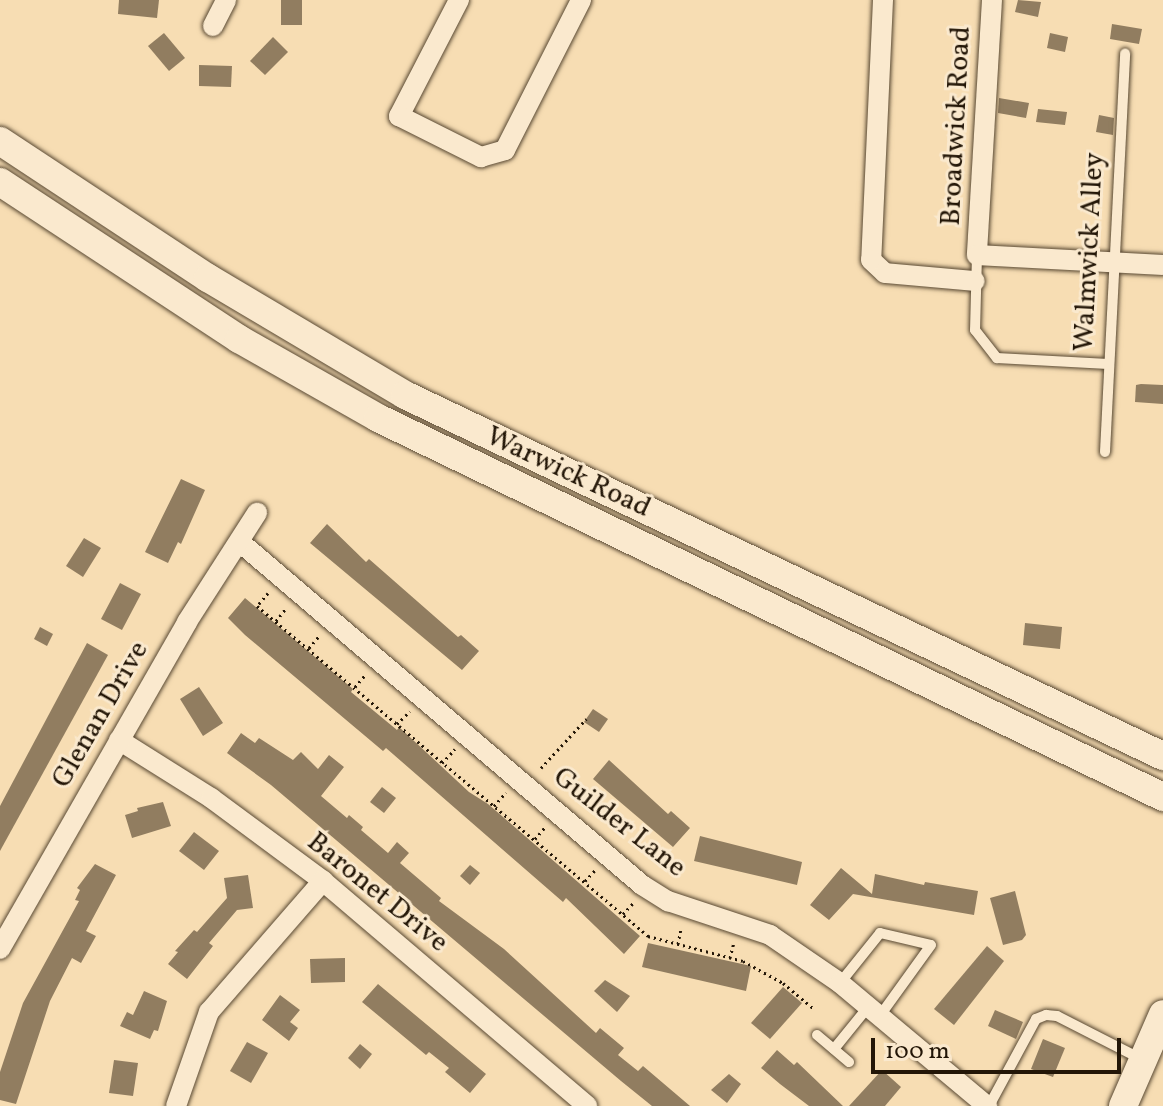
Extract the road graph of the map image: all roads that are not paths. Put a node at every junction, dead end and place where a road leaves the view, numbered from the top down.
1 (226, 0) edge
2 (459, 0) edge
3 (581, 0) edge
4 (883, 0) edge
5 (992, 0) edge
6 (213, 26) dead end
7 (1125, 54) dead end
8 (0, 141) edge
9 (0, 182) edge
10 (977, 255) junction
11 (1112, 263) junction
12 (1163, 265) edge
13 (975, 281) junction
14 (1108, 364) junction
15 (1105, 452) dead end
16 (257, 513) dead end
17 (241, 543) junction
18 (119, 740) junction
19 (1163, 756) edge
20 (1163, 797) edge
21 (323, 881) junction
22 (0, 949) edge
23 (840, 983) junction
24 (874, 1012) junction
25 (1163, 1014) edge
26 (817, 1035) dead end
27 (834, 1049) junction
28 (1143, 1060) junction
29 (849, 1062) dead end
30 (176, 1106) edge
31 (587, 1106) edge
32 (988, 1106) edge
33 (1123, 1106) edge

1 - 6 street
2 - 3 street
4 - 13 street
5 - 10 street, Broadwick Road
7 - 11 lane, Walmwick Alley
8 - 19 main road, Warwick Road
9 - 20 main road, Warwick Road
10 - 11 street
10 - 13 lane
11 - 12 street
11 - 14 lane, Walmwick Alley
13 - 14 lane
14 - 15 lane, Walmwick Alley
16 - 17 street, Glenan Drive
17 - 18 street, Glenan Drive
17 - 23 street, Guilder Lane
18 - 21 street, Baronet Drive
18 - 22 street, Glenan Drive
21 - 30 street
21 - 31 street, Baronet Drive
23 - 24 street, Guilder Lane
23 - 24 lane
24 - 27 lane
24 - 32 street, Guilder Lane
25 - 28 main road
26 - 27 lane
27 - 29 lane
28 - 32 lane
28 - 33 main road

